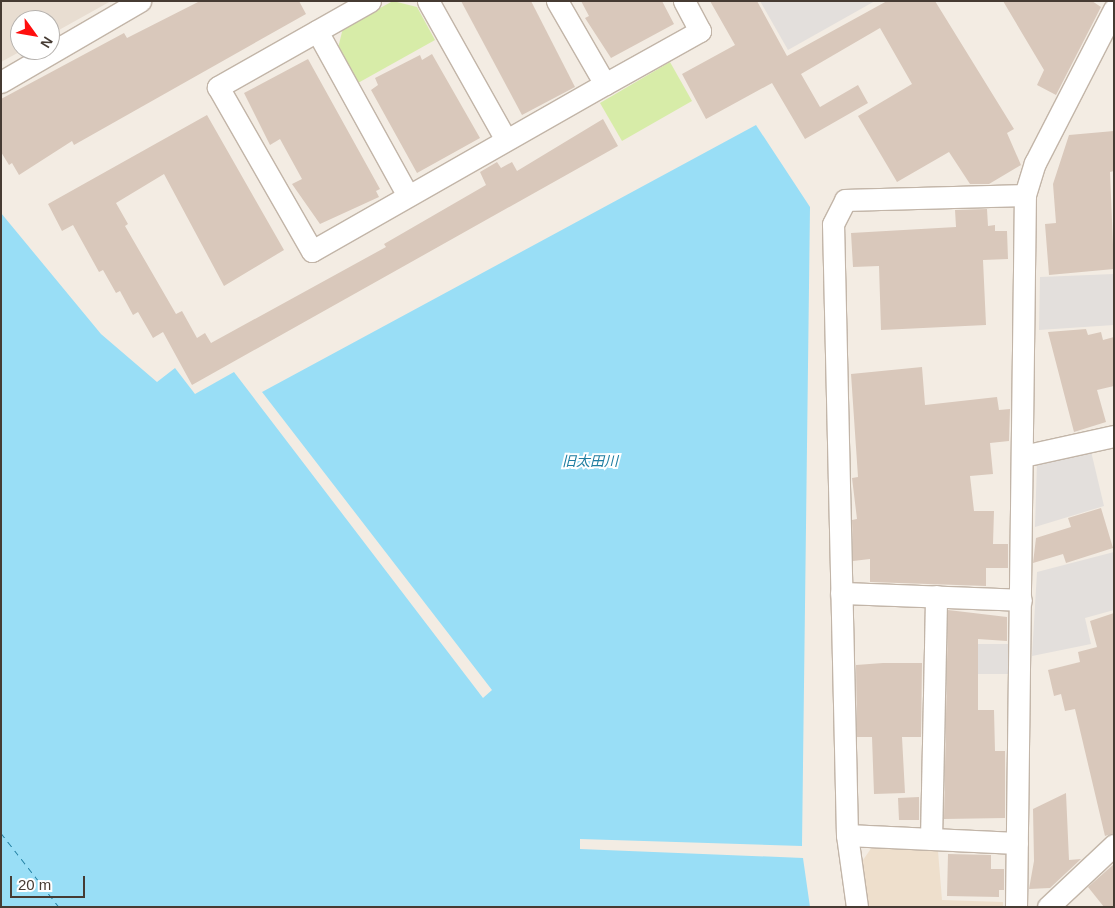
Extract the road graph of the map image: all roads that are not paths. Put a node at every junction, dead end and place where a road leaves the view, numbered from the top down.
1 (140, 1) edge
2 (428, 1) edge
3 (557, 1) edge
4 (684, 1) edge
5 (364, 3) edge
6 (1114, 9) edge
7 (317, 31) junction
8 (1, 82) edge
9 (605, 84) junction
10 (506, 140) junction
11 (1025, 195) junction
12 (408, 196) junction
13 (1114, 436) edge
14 (1023, 456) junction
15 (841, 593) junction
16 (936, 596) junction
17 (1021, 600) junction
18 (847, 835) junction
19 (931, 839) junction
20 (1017, 843) junction
21 (1114, 845) edge
22 (1057, 904) edge
23 (858, 907) edge
24 (1016, 907) edge

1 - 8 street
2 - 10 street
3 - 9 street
4 - 9 street
5 - 7 street
6 - 11 street
7 - 12 street
7 - 12 street
9 - 10 street
10 - 12 street
11 - 14 street
11 - 15 street
13 - 14 street
14 - 17 street
15 - 16 street
15 - 18 street
16 - 17 street
16 - 19 street
17 - 20 street
18 - 19 street
18 - 23 street
19 - 20 street
20 - 24 street
21 - 22 street

